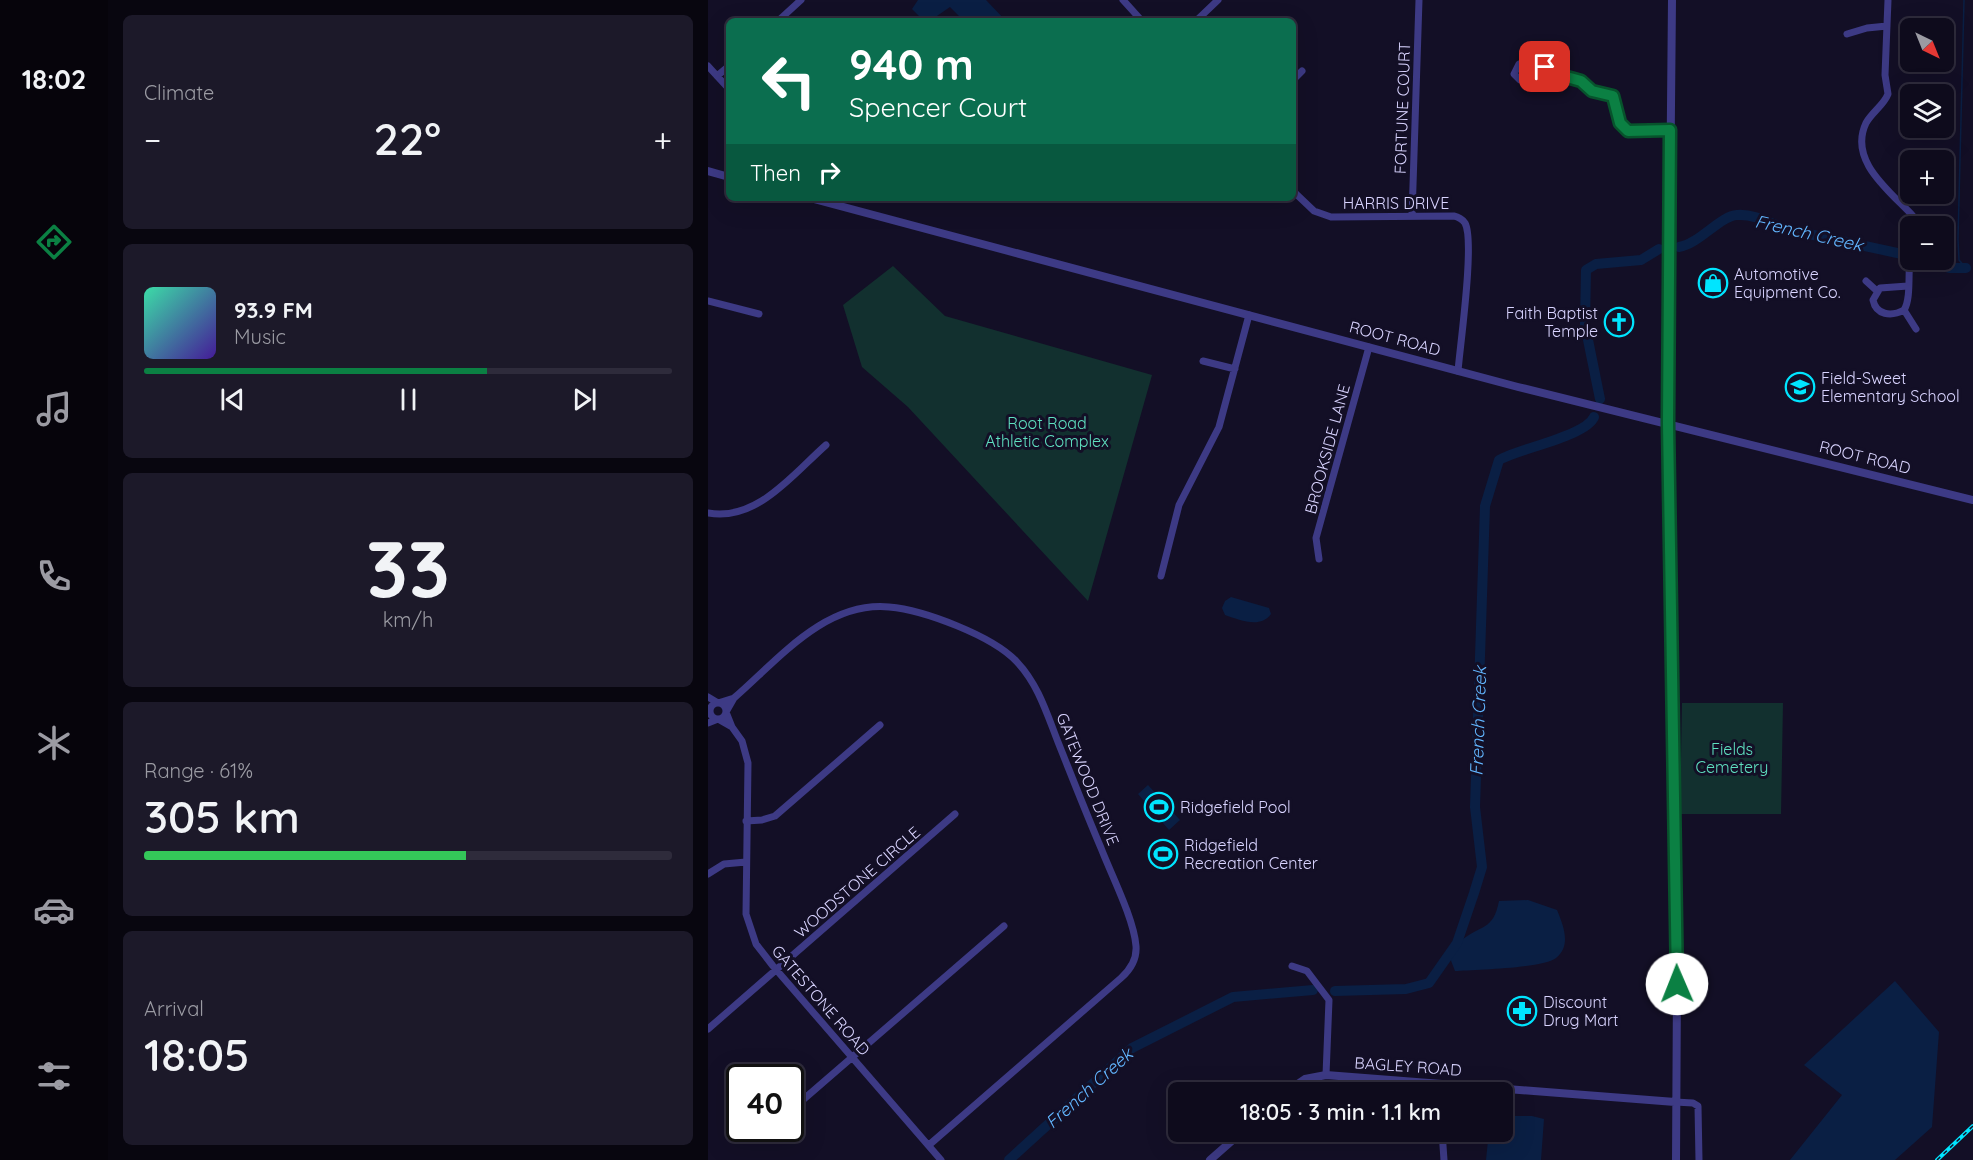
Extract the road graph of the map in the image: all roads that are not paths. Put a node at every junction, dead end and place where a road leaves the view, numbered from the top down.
1 (801, 0) edge
2 (1124, 0) edge
3 (1218, 0) edge
4 (1419, 0) edge
5 (1672, 0) edge
6 (1888, 0) edge
7 (781, 18) edge
8 (1139, 18) edge
9 (1199, 18) edge
10 (1887, 26) junction
11 (1847, 34) dead end
12 (708, 66) edge
13 (726, 68) edge
14 (1302, 71) dead end
15 (1549, 72) junction
16 (1886, 75) junction
17 (1894, 75) dead end
18 (717, 76) junction
19 (1296, 77) edge
20 (726, 86) edge
21 (1670, 130) junction
22 (708, 171) edge
23 (726, 176) edge
24 (1296, 194) edge
25 (829, 201) edge
26 (1412, 216) junction
27 (1913, 216) edge
28 (1909, 270) edge
29 (1866, 281) dead end
30 (1908, 286) junction
31 (1877, 291) junction
32 (708, 301) edge
33 (1904, 310) junction
34 (759, 314) dead end
35 (1249, 315) junction
36 (1916, 329) dead end
37 (1369, 347) junction
38 (1203, 361) dead end
39 (1235, 369) junction
40 (1458, 371) junction
41 (1668, 423) junction
42 (826, 445) dead end
43 (1973, 500) edge
44 (708, 513) edge
45 (1319, 560) dead end
46 (1161, 576) dead end
47 (708, 697) edge
48 (734, 698) junction
49 (718, 703) junction
50 (709, 708) edge
51 (726, 712) junction
52 (718, 719) junction
53 (708, 723) edge
54 (880, 725) dead end
55 (732, 727) junction
56 (955, 814) dead end
57 (746, 821) junction
58 (746, 862) junction
59 (708, 874) edge
60 (1004, 926) dead end
61 (1292, 966) dead end
62 (776, 969) junction
63 (708, 1029) edge
64 (853, 1057) junction
65 (1326, 1075) junction
66 (1301, 1082) edge
67 (1390, 1082) edge
68 (1513, 1092) edge
69 (804, 1099) edge
70 (1675, 1102) junction
71 (1230, 1142) edge
72 (1443, 1142) edge
73 (929, 1145) junction
74 (941, 1160) edge
75 (1210, 1160) edge
76 (1444, 1160) edge
77 (1676, 1160) edge
78 (1699, 1160) edge

1 - 7 street
2 - 8 street
3 - 9 street
4 - 26 street, FORTUNE COURT
5 - 21 street
6 - 10 street
10 - 11 street
10 - 16 street
12 - 18 street
13 - 18 street
14 - 19 street
15 - 15 street
15 - 21 street
16 - 17 street
16 - 27 street
18 - 20 street
21 - 41 street
22 - 23 street
24 - 26 street, HARRIS DRIVE
25 - 35 street, ROOT ROAD
26 - 40 street, HARRIS DRIVE
28 - 30 street
29 - 31 street
30 - 31 street
30 - 33 street
31 - 33 street
32 - 34 street
33 - 36 street
35 - 37 street, ROOT ROAD
35 - 39 street
37 - 40 street, ROOT ROAD
37 - 45 street, BROOKSIDE LANE
38 - 39 street
39 - 46 street
40 - 41 street, ROOT ROAD
41 - 43 street, ROOT ROAD
41 - 70 street
42 - 44 street
47 - 49 street
48 - 49 street, GATEWOOD DRIVE
48 - 51 street, GATEWOOD DRIVE
48 - 73 street, GATEWOOD DRIVE
49 - 50 street
49 - 51 street
50 - 52 street
51 - 52 street
51 - 55 street, GATESTONE ROAD
52 - 53 street
52 - 55 street
54 - 57 street
55 - 57 street, GATESTONE ROAD
56 - 62 street, WOODSTONE CIRCLE
57 - 58 street, GATESTONE ROAD
58 - 59 street
58 - 62 street, GATESTONE ROAD
60 - 64 street
61 - 65 street
62 - 63 street, WOODSTONE CIRCLE
62 - 64 street, GATESTONE ROAD
64 - 69 street
64 - 73 street, GATESTONE ROAD
65 - 66 street, BAGLEY ROAD
65 - 67 street, BAGLEY ROAD
68 - 70 street, BAGLEY ROAD
70 - 77 street
70 - 78 street
71 - 75 street
72 - 76 street
73 - 74 street, GATESTONE ROAD

